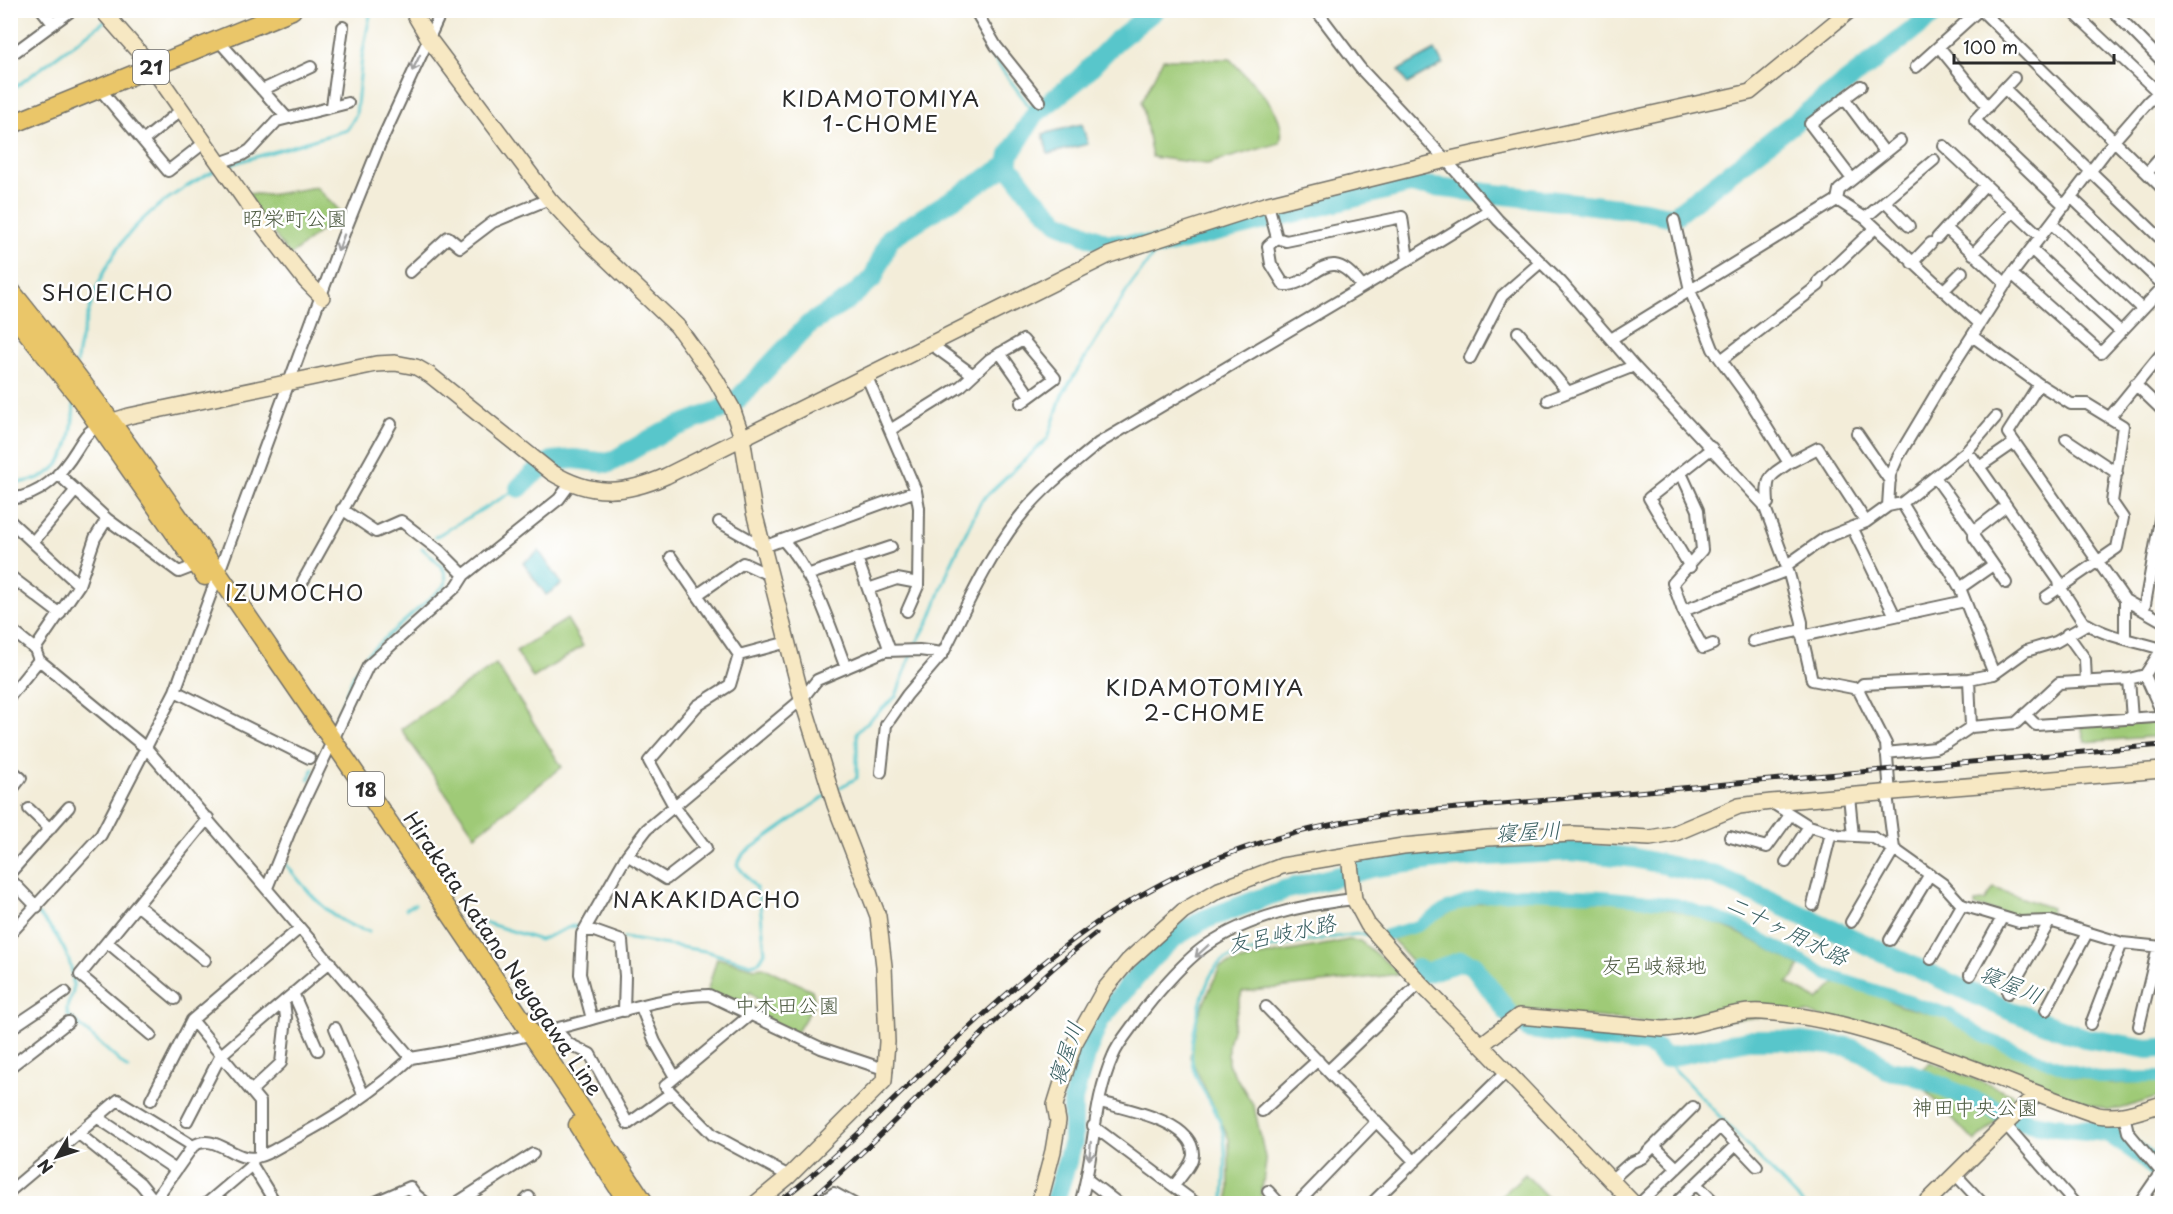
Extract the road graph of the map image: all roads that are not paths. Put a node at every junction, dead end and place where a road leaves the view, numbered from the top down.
1 (42, 10) edge
2 (72, 10) edge
3 (292, 10) edge
4 (412, 10) edge
5 (441, 10) edge
6 (975, 10) edge
7 (1316, 10) edge
8 (1980, 10) edge
9 (2071, 10) edge
10 (2112, 10) edge
11 (1846, 12) edge
12 (107, 16) edge
13 (53, 24) junction
14 (343, 27) dead end
15 (429, 39) junction
16 (218, 40) junction
17 (10, 45) edge
18 (1939, 47) junction
19 (2163, 61) edge
20 (151, 66) junction
21 (311, 67) dead end
22 (1916, 68) dead end
23 (2014, 78) dead end
24 (1861, 86) dead end
25 (99, 88) junction
26 (2005, 89) junction
27 (262, 90) junction
28 (2160, 91) edge
29 (1844, 98) junction
30 (1040, 101) dead end
31 (348, 103) dead end
32 (332, 106) junction
33 (1988, 107) junction
34 (181, 110) junction
35 (287, 118) junction
36 (10, 125) edge
37 (143, 141) junction
38 (1900, 141) dead end
39 (2113, 142) junction
40 (204, 143) junction
41 (1944, 146) dead end
42 (1885, 153) junction
43 (2163, 156) edge
44 (1446, 160) junction
45 (1934, 160) dead end
46 (221, 167) junction
47 (2090, 172) junction
48 (2147, 173) junction
49 (1852, 179) junction
50 (1985, 185) junction
51 (2163, 188) edge
52 (549, 199) junction
53 (1837, 200) junction
54 (1885, 201) junction
55 (2068, 201) junction
56 (1268, 204) junction
57 (1489, 210) junction
58 (2013, 211) junction
59 (1865, 218) junction
60 (1674, 220) dead end
61 (2051, 223) junction
62 (1910, 226) dead end
63 (1946, 228) junction
64 (1874, 229) junction
65 (2041, 237) junction
66 (1277, 238) junction
67 (2163, 240) edge
68 (2031, 249) junction
69 (1973, 254) junction
70 (1408, 260) junction
71 (1540, 262) junction
72 (1912, 263) junction
73 (410, 272) dead end
74 (1962, 272) dead end
75 (2012, 274) junction
76 (2006, 284) junction
77 (2163, 286) edge
78 (1362, 287) junction
79 (10, 290) edge
80 (1690, 290) junction
81 (1943, 291) junction
82 (322, 297) junction
83 (2142, 309) junction
84 (10, 310) edge
85 (1979, 323) junction
86 (1518, 332) dead end
87 (2121, 332) junction
88 (1972, 336) junction
89 (1611, 339) junction
90 (932, 345) junction
91 (1000, 354) junction
92 (1470, 358) dead end
93 (2161, 358) edge
94 (1721, 360) junction
95 (1634, 366) junction
96 (72, 373) junction
97 (972, 374) junction
98 (867, 377) junction
99 (288, 381) junction
100 (2039, 384) junction
101 (2135, 384) junction
102 (1568, 392) junction
103 (1548, 400) dead end
104 (2163, 410) edge
105 (1996, 417) dead end
106 (2109, 418) junction
107 (106, 423) junction
108 (391, 424) dead end
109 (890, 430) junction
110 (1857, 434) dead end
111 (742, 437) junction
112 (2066, 439) dead end
113 (2014, 443) junction
114 (1712, 448) junction
115 (1789, 463) junction
116 (1681, 473) junction
117 (2117, 473) junction
118 (58, 474) junction
119 (1935, 477) junction
120 (1890, 481) junction
121 (570, 484) junction
122 (76, 490) junction
123 (916, 490) junction
124 (10, 499) edge
125 (1902, 503) junction
126 (1764, 505) junction
127 (1888, 506) junction
128 (2006, 506) junction
129 (2163, 508) edge
130 (342, 509) junction
131 (107, 519) junction
132 (10, 521) edge
133 (719, 522) dead end
134 (1866, 522) junction
135 (1852, 527) junction
136 (1974, 531) junction
137 (783, 540) junction
138 (33, 542) junction
139 (763, 547) junction
140 (891, 547) dead end
141 (671, 557) dead end
142 (857, 558) junction
143 (2099, 561) junction
144 (197, 565) junction
145 (1993, 565) junction
146 (1690, 567) junction
147 (1788, 568) junction
148 (464, 575) junction
149 (807, 575) junction
150 (10, 576) edge
151 (771, 576) junction
152 (216, 581) junction
153 (303, 581) dead end
154 (918, 583) junction
155 (2006, 583) dead end
156 (79, 585) junction
157 (2060, 587) junction
158 (1960, 588) junction
159 (868, 589) junction
160 (697, 595) junction
161 (2046, 597) dead end
162 (2125, 600) junction
163 (1965, 601) junction
164 (907, 610) dead end
165 (2144, 610) junction
166 (1683, 611) junction
167 (60, 614) junction
168 (1895, 616) junction
169 (2163, 621) edge
170 (2085, 625) junction
171 (10, 629) edge
172 (1802, 633) junction
173 (2067, 634) junction
174 (2125, 638) junction
175 (1754, 641) dead end
176 (788, 642) junction
177 (1713, 645) dead end
178 (890, 651) junction
179 (943, 653) junction
180 (37, 655) junction
181 (739, 655) junction
182 (846, 668) junction
183 (1994, 674) junction
184 (2145, 675) junction
185 (1969, 679) junction
186 (2129, 679) junction
187 (2086, 682) junction
188 (1858, 689) junction
189 (175, 691) junction
190 (11, 693) edge
191 (802, 699) junction
192 (2025, 714) junction
193 (2159, 715) edge
194 (2132, 719) junction
195 (1971, 727) junction
196 (330, 747) junction
197 (147, 749) junction
198 (1886, 753) junction
199 (309, 758) dead end
200 (10, 769) edge
201 (2163, 770) edge
202 (881, 772) dead end
203 (10, 792) edge
204 (1888, 794) junction
205 (1849, 796) junction
206 (1771, 802) junction
207 (674, 806) junction
208 (69, 807) dead end
209 (28, 808) dead end
210 (1790, 816) junction
211 (208, 818) junction
212 (1809, 826) junction
213 (50, 829) junction
214 (1831, 833) junction
215 (1853, 836) junction
216 (1730, 837) dead end
217 (1894, 849) junction
218 (627, 855) junction
219 (1349, 855) junction
220 (1786, 862) dead end
221 (10, 873) edge
222 (1930, 874) junction
223 (10, 879) edge
224 (267, 888) junction
225 (1354, 899) junction
226 (137, 904) junction
227 (1813, 905) dead end
228 (1962, 905) junction
229 (37, 907) junction
230 (2002, 918) junction
231 (2050, 921) junction
232 (1851, 922) dead end
233 (300, 928) junction
234 (585, 928) junction
235 (2087, 933) junction
236 (10, 934) edge
237 (1890, 940) dead end
238 (107, 942) junction
239 (2122, 943) junction
240 (2160, 947) edge
241 (1930, 959) dead end
242 (205, 960) dead end
243 (330, 963) junction
244 (1970, 975) dead end
245 (1420, 983) junction
246 (64, 992) dead end
247 (293, 993) junction
248 (2008, 993) dead end
249 (174, 999) dead end
250 (284, 1001) junction
251 (641, 1007) junction
252 (1266, 1007) dead end
253 (2046, 1010) dead end
254 (624, 1011) junction
255 (750, 1015) junction
256 (592, 1019) junction
257 (192, 1020) junction
258 (68, 1022) dead end
259 (2091, 1024) dead end
260 (2139, 1026) dead end
261 (334, 1028) dead end
262 (10, 1029) edge
263 (555, 1029) junction
264 (151, 1035) dead end
265 (526, 1035) junction
266 (1481, 1045) junction
267 (318, 1050) dead end
268 (221, 1056) junction
269 (411, 1058) junction
270 (1318, 1060) junction
271 (10, 1067) edge
272 (887, 1070) junction
273 (1328, 1071) junction
274 (1507, 1071) junction
275 (675, 1077) junction
276 (250, 1091) junction
277 (671, 1093) junction
278 (363, 1094) junction
279 (2036, 1094) junction
280 (151, 1100) dead end
281 (1100, 1102) junction
282 (2163, 1104) edge
283 (1693, 1107) dead end
284 (1262, 1111) dead end
285 (2124, 1115) junction
286 (98, 1118) junction
287 (187, 1121) dead end
288 (1377, 1121) junction
289 (2005, 1124) junction
290 (1093, 1126) junction
291 (78, 1134) junction
292 (1736, 1145) junction
293 (194, 1146) junction
294 (1653, 1146) junction
295 (533, 1154) dead end
296 (255, 1160) junction
297 (1414, 1162) junction
298 (1757, 1166) dead end
299 (1677, 1168) junction
300 (176, 1170) junction
301 (2162, 1173) edge
302 (1955, 1174) junction
303 (789, 1176) junction
304 (1088, 1180) junction
305 (1611, 1180) junction
306 (1696, 1184) junction
307 (1174, 1186) junction
308 (10, 1191) edge
309 (1268, 1191) dead end
310 (763, 1201) edge
311 (156, 1202) edge
312 (422, 1202) edge
313 (1191, 1202) edge
314 (206, 1203) edge
315 (276, 1203) edge
316 (371, 1203) edge
317 (455, 1203) edge
318 (629, 1203) edge
319 (645, 1203) edge
320 (819, 1203) edge
321 (854, 1203) edge
322 (1039, 1203) edge
323 (1080, 1203) edge
324 (1119, 1203) edge
325 (1280, 1203) edge
326 (1297, 1203) edge
327 (1371, 1203) edge
328 (1634, 1203) edge
329 (1639, 1203) edge
330 (1675, 1203) edge
331 (1716, 1203) edge
332 (1925, 1203) edge
333 (1983, 1203) edge
334 (2075, 1203) edge
335 (2139, 1203) edge

1 - 13 street
2 - 13 street
3 - 16 main road, 21
4 - 15 street
5 - 15 street
6 - 30 street
7 - 44 street
8 - 18 street
8 - 39 street
9 - 28 street
10 - 19 street
11 - 44 street
12 - 20 street
13 - 17 street
14 - 32 street
15 - 52 street
15 -> 82 street
16 - 20 main road, 21
16 - 27 street
18 - 22 street
18 - 33 street
20 - 25 main road, 21
20 - 34 street
21 - 27 street
23 - 26 street
24 - 29 street
25 - 36 main road, 21
25 - 37 street
26 - 33 street
26 - 47 street
27 - 35 street
28 - 39 street
29 - 42 street
29 - 49 street
31 - 32 street
32 - 35 street
33 - 55 street
34 - 37 street
34 - 40 street
35 - 46 street
37 - 40 street
38 - 42 street
39 - 47 street
39 - 48 street
40 - 46 street
41 - 50 street
42 - 49 street
43 - 48 street
44 - 56 street
44 - 57 street
45 - 54 street
46 - 82 street
47 - 55 street
47 - 67 street
48 - 51 street
49 - 53 street
50 - 58 street
50 - 63 street
52 - 73 street
52 - 111 street
53 - 59 street
53 - 80 street
54 - 59 street
54 - 62 street
55 - 61 street
55 - 77 street
56 - 66 street
56 - 90 street
57 - 70 street
57 - 71 street
58 - 65 street
58 - 69 street
59 - 64 street
60 - 80 street
61 - 65 street
61 - 83 street
63 - 69 street
63 - 72 street
64 - 72 street
64 - 94 street
65 - 68 street
66 - 70 street
66 - 78 street
68 - 75 street
68 - 87 street
69 - 76 street
70 - 78 street
71 - 89 street
71 - 92 street
72 - 81 street
74 - 81 street
75 - 76 street
75 - 87 street
76 - 85 street
77 - 83 street
78 - 179 street
79 - 96 main road, Hirakata Katano Neyagawa Line / 18
80 - 89 street
80 - 94 street
81 - 85 street
82 - 99 street
83 - 87 street
84 - 96 main road, Hirakata Katano Neyagawa Line / 18
85 - 88 street
86 - 102 street
88 - 100 street
88 - 120 street
89 - 95 street
90 - 97 street
90 - 98 street
91 - 91 street
91 - 97 street
93 - 101 street
94 - 115 street
95 - 102 street
95 - 114 street
96 - 107 main road, Hirakata Katano Neyagawa Line / 18
96 - 107 main road, Hirakata Katano Neyagawa Line / 18
97 - 109 street
98 - 109 street
98 - 111 street
99 - 107 street
99 - 121 street
99 - 152 street
100 - 106 street
100 - 113 street
101 - 104 street
101 - 106 street
102 - 103 street
105 - 119 street
106 - 117 street
107 - 118 street
107 - 144 main road, Hirakata Katano Neyagawa Line / 18
107 - 152 main road, Hirakata Katano Neyagawa Line / 18
108 - 130 street
109 - 123 street
110 - 120 street
111 - 121 street
111 - 139 street
112 - 117 street
113 - 128 street
113 - 143 street
114 - 116 street
114 - 126 street
115 - 126 street
115 - 134 street
116 - 146 street
116 - 146 street
117 - 143 street
118 - 122 street
118 - 124 street
119 - 125 street
119 - 136 street
120 - 127 street
121 - 148 street
122 - 131 street
122 - 138 street
123 - 137 street
123 - 154 street
125 - 127 street
125 - 158 street
126 - 147 street
127 - 134 street
128 - 136 street
128 - 157 street
129 - 165 street
130 - 148 street
130 - 153 street
131 - 144 street
131 - 156 street
132 - 138 street
133 - 139 street
134 - 135 street
135 - 147 street
135 - 168 street
136 - 145 street
137 - 139 street
137 - 149 street
138 - 156 street
139 - 151 street
140 - 142 street
141 - 160 street
142 - 149 street
142 - 159 street
143 - 157 street
143 - 162 street
144 - 152 main road, Hirakata Katano Neyagawa Line / 18
145 - 155 street
145 - 158 street
146 - 166 street
147 - 166 street
147 - 172 street
148 - 196 street
149 - 182 street
150 - 167 street
151 - 160 street
151 - 176 street
152 - 189 street
152 - 196 main road, Hirakata Katano Neyagawa Line / 18
154 - 159 street
154 - 164 street
156 - 167 street
157 - 161 street
157 - 170 street
158 - 163 street
159 - 178 street
160 - 181 street
162 - 165 street
162 - 174 street
163 - 168 street
163 - 183 street
165 - 169 street
166 - 177 street
167 - 180 street
168 - 172 street
170 - 173 street
170 - 174 street
171 - 180 street
172 - 175 street
172 - 188 street
173 - 183 street
173 - 187 street
174 - 184 street
176 - 181 street
176 - 191 street
178 - 179 street
178 - 182 street
179 - 202 street
180 - 190 street
180 - 197 street
181 - 207 street
182 - 191 street
183 - 185 street
184 - 186 street
184 - 193 street
185 - 188 street
185 - 195 street
186 - 187 street
186 - 194 street
187 - 192 street
188 - 198 street
189 - 197 street
189 - 199 street
191 - 207 street
191 - 272 street
192 - 194 street
192 - 195 street
193 - 194 street
195 - 198 street
196 - 224 street
196 - 265 main road, Hirakata Katano Neyagawa Line / 18
197 - 211 street
197 - 229 street
198 - 204 street
200 - 203 street
201 - 204 street
204 - 205 street
204 - 217 street
205 - 206 street
205 - 215 street
206 - 210 street
206 - 219 street
207 - 218 street
207 - 218 street
208 - 213 street
209 - 213 street
210 - 212 street
210 - 216 street
211 - 224 street
211 - 226 street
212 - 214 street
212 - 220 street
213 - 221 street
214 - 215 street
214 - 227 street
215 - 217 street
217 - 222 street
217 - 232 street
218 - 234 street
219 - 225 street
219 - 322 street
222 - 228 street
222 - 237 street
223 - 229 street
224 - 233 street
225 - 245 street
225 -> 281 street
226 - 238 street
226 - 242 street
228 - 230 street
228 - 241 street
229 - 236 street
230 - 231 street
230 - 244 street
231 - 235 street
231 - 248 street
233 - 243 street
233 - 257 street
234 - 254 street
234 - 256 street
235 - 239 street
235 - 253 street
238 - 249 street
238 - 264 street
239 - 240 street
239 - 259 street
240 - 260 street
243 - 247 street
243 - 269 street
245 - 266 street
245 - 273 street
246 - 262 street
247 - 250 street
247 - 267 street
250 - 268 street
250 - 276 street
251 - 254 street
251 - 255 street
251 - 275 street
252 - 270 street
254 - 256 street
255 - 272 street
255 - 275 street
256 - 263 street
257 - 268 street
257 - 280 street
258 - 271 street
261 - 278 street
263 - 265 street
263 - 277 street
265 - 269 street
265 - 318 main road, Hirakata Katano Neyagawa Line / 18
265 - 319 main road, Hirakata Katano Neyagawa Line / 18
266 - 274 street
266 - 279 street
268 - 276 street
268 - 287 street
269 - 278 street
270 - 273 street
270 - 284 street
272 - 303 street
273 - 288 street
274 - 297 street
274 - 305 street
275 - 277 street
276 - 296 street
277 - 303 street
278 - 296 street
279 - 285 street
279 - 289 street
281 - 290 street
281 - 307 street
282 - 285 street
283 - 294 street
285 - 301 street
286 - 291 street
286 - 293 street
286 - 300 street
288 - 297 street
288 - 326 street
289 - 302 street
289 - 334 street
290 -> 304 street
290 - 307 street
291 - 308 street
291 - 311 street
292 - 298 street
292 - 299 street
292 - 306 street
293 - 296 street
293 - 300 street
294 - 299 street
294 - 305 street
295 - 317 street
296 - 314 street
296 - 315 street
297 - 327 street
299 - 329 street
300 - 311 street
301 - 335 street
302 - 332 street
302 - 333 street
303 - 310 street
304 - 323 street
304 - 324 street
305 - 328 street
306 - 330 street
306 - 331 street
307 - 313 street
309 - 325 street
312 - 316 street
320 - 321 street

